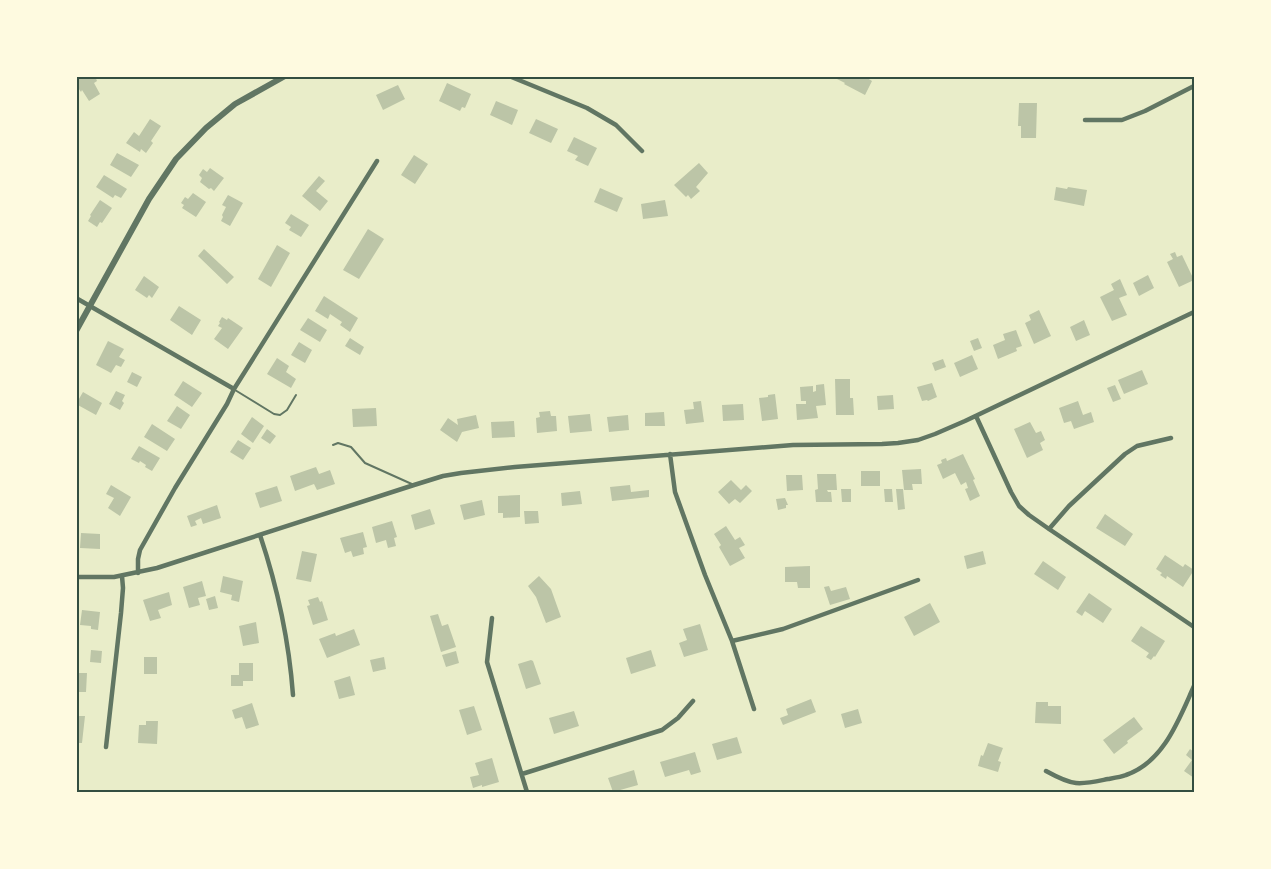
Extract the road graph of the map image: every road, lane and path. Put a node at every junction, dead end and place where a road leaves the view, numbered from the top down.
1 (285, 76) edge
2 (509, 76) edge
3 (1194, 86) edge
4 (1085, 120) dead end
5 (642, 151) dead end
6 (377, 161) dead end
7 (76, 298) edge
8 (90, 306) junction
9 (1194, 312) edge
10 (76, 331) edge
11 (234, 389) junction
12 (296, 395) dead end
13 (976, 416) junction
14 (1171, 438) dead end
15 (333, 445) dead end
16 (670, 454) junction
17 (414, 484) junction
18 (1049, 529) junction
19 (260, 535) junction
20 (138, 573) junction
21 (122, 576) junction
22 (76, 577) edge
23 (918, 579) dead end
24 (492, 618) dead end
25 (1194, 627) edge
26 (732, 641) junction
27 (1194, 686) edge
28 (293, 694) dead end
29 (693, 701) dead end
30 (754, 709) dead end
31 (106, 747) dead end
32 (1046, 771) dead end
33 (522, 774) junction
34 (527, 792) edge

1 - 8 street
2 - 5 street
3 - 4 street
6 - 11 street
7 - 8 street
8 - 10 street
8 - 11 street
9 - 13 street
11 - 12 lane
11 - 20 street
13 - 16 street
13 - 18 street
14 - 18 street
15 - 17 lane
16 - 17 street
16 - 26 street
17 - 19 street
18 - 25 street
19 - 20 street
19 - 28 street
20 - 21 street
21 - 22 street
21 - 31 street
23 - 26 street
24 - 33 street
26 - 30 street
27 - 32 street
29 - 33 street
33 - 34 street

